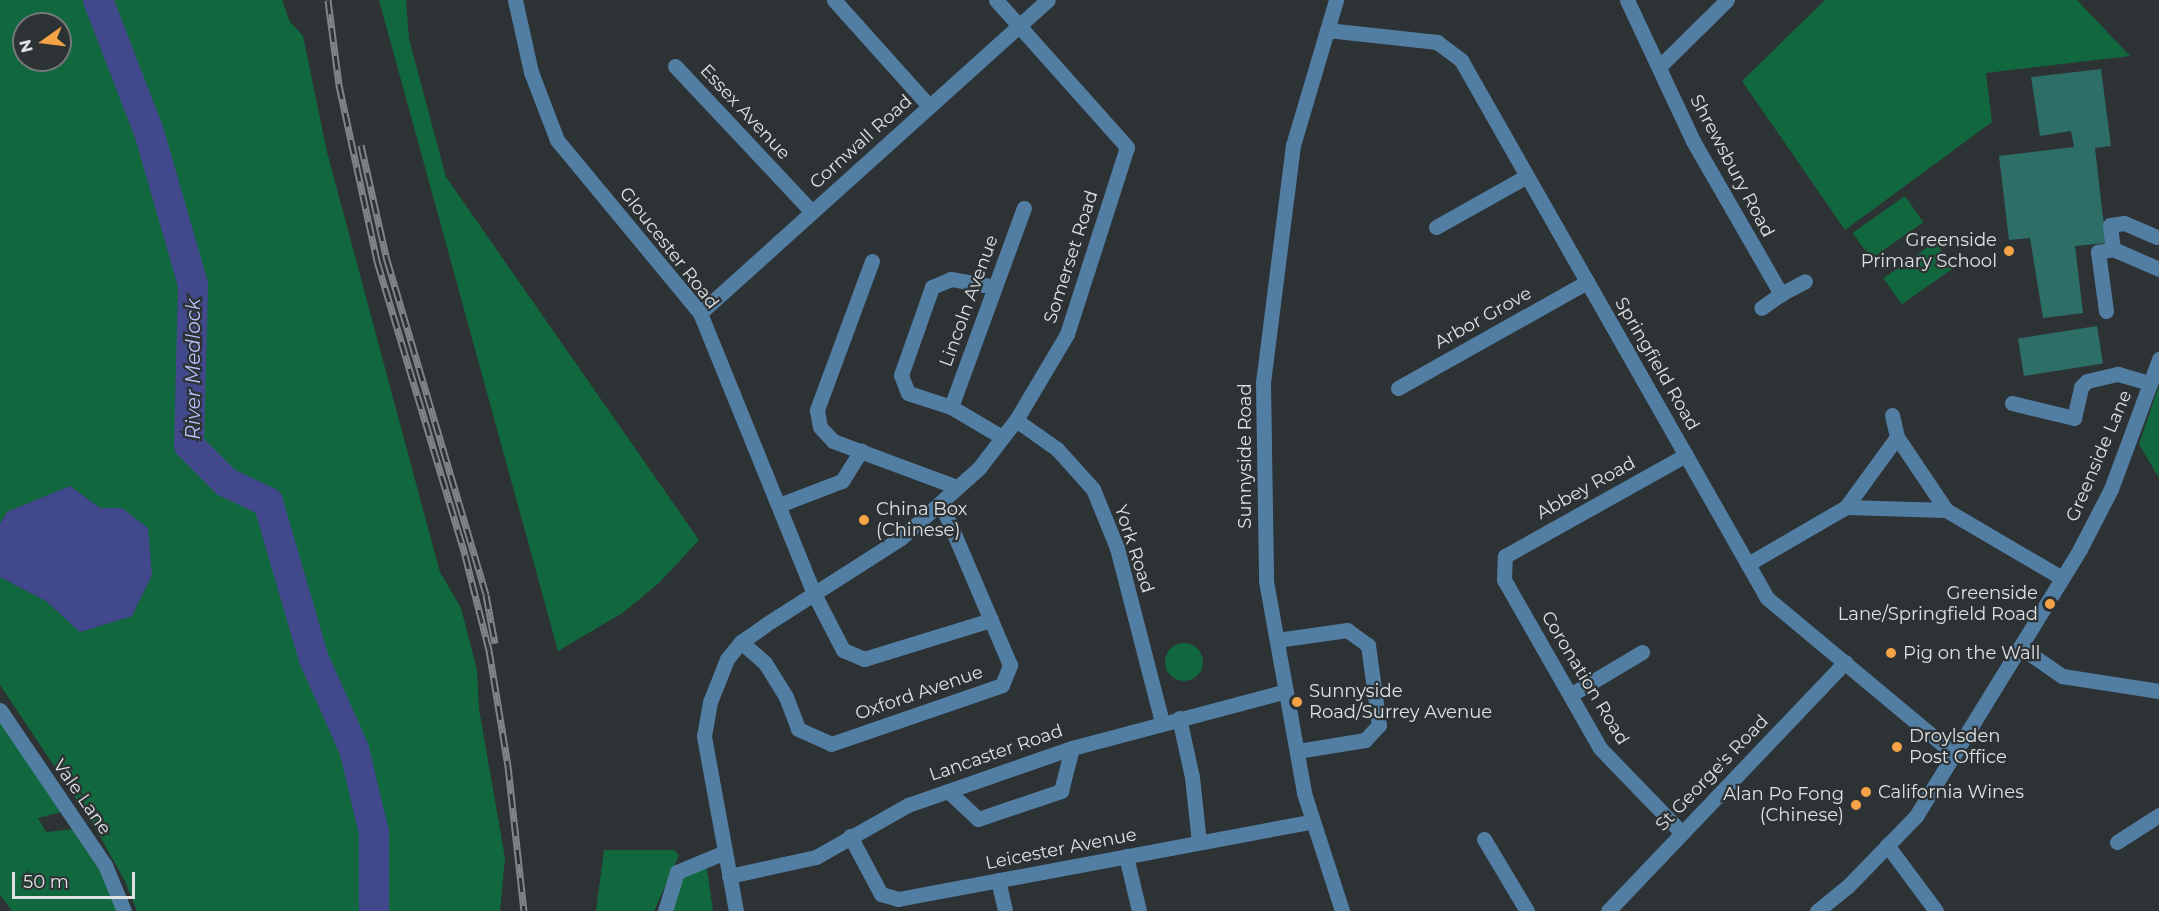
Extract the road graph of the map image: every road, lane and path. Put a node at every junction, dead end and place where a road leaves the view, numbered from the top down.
1 (515, 0) edge
2 (834, 0) edge
3 (996, 0) edge
4 (1048, 0) edge
5 (1336, 0) edge
6 (1627, 0) edge
7 (1727, 0) edge
8 (1019, 26) junction
9 (1327, 30) junction
10 (675, 66) dead end
11 (1660, 66) junction
12 (929, 106) junction
13 (1527, 176) junction
14 (1024, 208) dead end
15 (812, 212) junction
16 (1436, 227) dead end
17 (2157, 237) dead end
18 (2113, 249) junction
19 (872, 261) dead end
20 (2159, 269) edge
21 (1805, 281) dead end
22 (1587, 282) junction
23 (995, 287) junction
24 (1780, 294) junction
25 (1761, 308) dead end
26 (2106, 311) dead end
27 (700, 313) junction
28 (2159, 359) edge
29 (2150, 383) junction
30 (1398, 388) dead end
31 (2012, 403) dead end
32 (951, 407) junction
33 (1892, 415) dead end
34 (1016, 420) junction
35 (1002, 437) junction
36 (1897, 437) junction
37 (861, 452) junction
38 (1686, 454) junction
39 (957, 487) junction
40 (941, 503) junction
41 (779, 505) junction
42 (1846, 507) junction
43 (1946, 510) junction
44 (1505, 556) joint
45 (1748, 564) junction
46 (2062, 578) junction
47 (814, 594) junction
48 (991, 620) junction
49 (1277, 640) junction
50 (741, 642) junction
51 (2020, 647) junction
52 (1642, 652) dead end
53 (1845, 662) junction
54 (1286, 691) junction
55 (2159, 691) edge
56 (1570, 695) junction
57 (0, 710) edge
58 (1179, 718) junction
59 (1162, 722) junction
60 (1072, 747) junction
61 (1297, 751) junction
62 (1954, 754) junction
63 (948, 790) junction
64 (2159, 815) edge
65 (1313, 821) junction
66 (1682, 833) junction
67 (850, 836) junction
68 (1484, 839) dead end
69 (1199, 842) junction
70 (2117, 842) dead end
71 (1887, 845) junction
72 (725, 852) junction
73 (1126, 856) junction
74 (729, 876) junction
75 (998, 880) junction
76 (124, 911) edge
77 (665, 911) edge
78 (736, 911) edge
79 (1005, 911) edge
80 (1139, 911) edge
81 (1342, 911) edge
82 (1527, 911) edge
83 (1608, 911) edge
84 (1817, 911) edge
85 (1936, 911) edge

1 - 27 street, Gloucester Road
2 - 12 street
3 - 8 street, Somerset Road
4 - 8 street, Cornwall Road
5 - 9 street, Sunnyside Road
6 - 11 street, Shrewsbury Road
7 - 11 street
8 - 12 street, Cornwall Road
8 - 34 street, Somerset Road
9 - 13 street, Springfield Road
9 - 49 street, Sunnyside Road
10 - 15 street, Essex Avenue
11 - 24 street, Shrewsbury Road
12 - 15 street, Cornwall Road
13 - 16 street
13 - 22 street, Springfield Road
14 - 23 street, Lincoln Avenue
15 - 27 street, Cornwall Road
17 - 18 street
18 - 20 street
18 - 26 street
19 - 37 street
21 - 24 street
22 - 30 street, Arbor Grove
22 - 38 street, Springfield Road
23 - 32 street, Lincoln Avenue
23 - 32 street
24 - 25 street
27 - 41 street, Gloucester Road
28 - 29 street, Greenside Lane
29 - 31 street
29 - 46 street, Greenside Lane
32 - 35 street
33 - 36 street
34 - 35 street, Somerset Road
34 - 59 street, York Road
35 - 39 street, Somerset Road
36 - 42 street
36 - 43 street
37 - 39 street
37 - 41 street
38 - 44 street, Abbey Road
38 - 45 street, Springfield Road
39 - 40 street, Somerset Road
40 - 47 street, Somerset Road
40 - 48 street, Oxford Avenue
41 - 47 street, Gloucester Road
42 - 43 street
42 - 45 street
43 - 46 street
44 - 56 street, Coronation Road
45 - 53 street, Springfield Road
46 - 51 street, Greenside Lane
47 - 48 street, Gloucester Road
47 - 50 street, Somerset Road
48 - 50 street, Oxford Avenue
49 - 54 street, Sunnyside Road
49 - 61 street
50 - 72 street, Somerset Road
51 - 55 street
51 - 62 street, Greenside Lane
52 - 56 street
53 - 62 street, Springfield Road
53 - 66 street, St George's Road
54 - 58 street, Lancaster Road
54 - 61 street, Sunnyside Road
56 - 66 street, Coronation Road
57 - 76 street, Vale Lane
58 - 59 street, Lancaster Road
58 - 69 street
59 - 60 street, Lancaster Road
60 - 63 street, Lancaster Road
60 - 63 street
61 - 65 street, Sunnyside Road
62 - 71 street, Greenside Lane
63 - 67 street, Lancaster Road
64 - 70 street
65 - 69 street, Leicester Avenue
65 - 81 street, Sunnyside Road
66 - 83 street, St George's Road
67 - 74 street, Lancaster Road
67 - 75 street, Leicester Avenue
68 - 82 street
69 - 73 street, Leicester Avenue
71 - 84 street, Greenside Lane
71 - 85 street
72 - 74 street, Somerset Road
72 - 77 street
73 - 75 street, Leicester Avenue
73 - 80 street
74 - 78 street, Somerset Road
75 - 79 street

